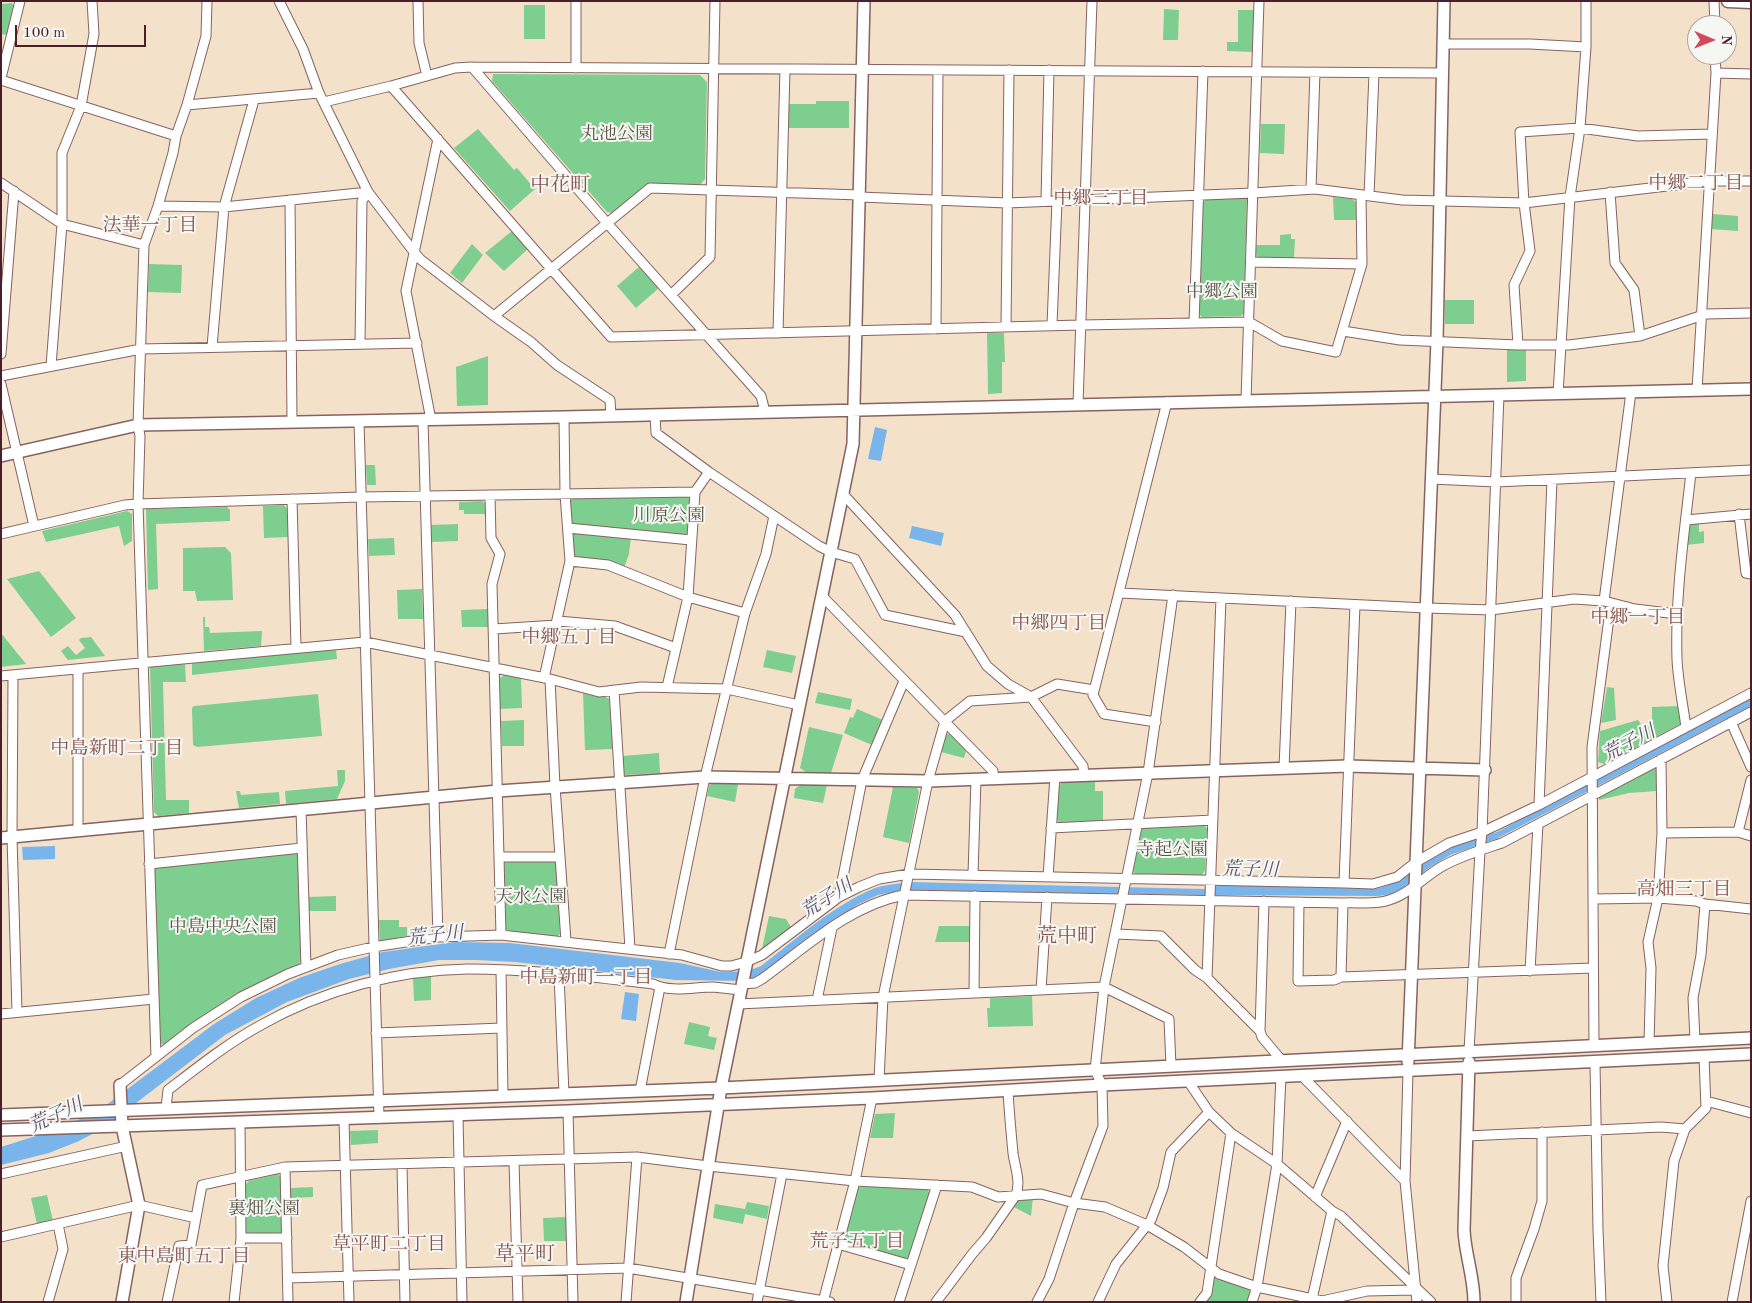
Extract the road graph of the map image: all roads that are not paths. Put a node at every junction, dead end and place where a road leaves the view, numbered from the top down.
1 (20, 1) edge
2 (92, 1) edge
3 (207, 1) edge
4 (278, 1) edge
5 (418, 1) edge
6 (576, 1) edge
7 (715, 1) edge
8 (864, 1) edge
9 (1092, 1) edge
10 (1259, 1) edge
11 (1444, 1) edge
12 (1586, 1) edge
13 (1714, 1) edge
14 (1728, 1) edge
15 (1751, 2) edge
16 (1715, 15) edge
17 (1444, 44) junction
18 (1586, 47) junction
19 (1716, 65) edge
20 (472, 67) junction
21 (576, 68) junction
22 (714, 69) junction
23 (785, 69) junction
24 (862, 70) junction
25 (938, 70) junction
26 (1009, 70) junction
27 (1049, 70) junction
28 (1090, 70) junction
29 (1203, 71) junction
30 (1257, 71) junction
31 (1315, 72) junction
32 (1374, 73) junction
33 (1443, 73) junction
34 (1716, 73) junction
35 (1751, 74) edge
36 (427, 76) junction
37 (1, 79) edge
38 (391, 86) junction
39 (321, 97) junction
40 (254, 100) junction
41 (187, 105) junction
42 (81, 106) junction
43 (1580, 128) junction
44 (1712, 134) junction
45 (176, 136) junction
46 (438, 139) junction
47 (1709, 181) junction
48 (1751, 181) edge
49 (1, 183) edge
50 (1311, 189) junction
51 (711, 190) junction
52 (14, 191) junction
53 (368, 192) junction
54 (782, 192) junction
55 (1610, 192) junction
56 (1253, 193) junction
57 (1199, 195) junction
58 (1365, 195) junction
59 (860, 196) junction
60 (1570, 197) junction
61 (290, 200) junction
62 (937, 200) junction
63 (1085, 200) junction
64 (1046, 201) junction
65 (1057, 201) junction
66 (1440, 201) junction
67 (1008, 203) junction
68 (1524, 203) junction
69 (158, 206) junction
70 (224, 207) junction
71 (607, 223) junction
72 (62, 224) junction
73 (144, 245) junction
74 (414, 252) junction
75 (1251, 262) junction
76 (1362, 264) junction
77 (552, 268) junction
78 (671, 295) junction
79 (1751, 313) edge
80 (1702, 315) junction
81 (494, 316) junction
82 (3, 317) edge
83 (1249, 322) junction
84 (1194, 323) junction
85 (1081, 325) junction
86 (1052, 326) junction
87 (1006, 327) junction
88 (936, 329) junction
89 (1343, 330) junction
90 (857, 331) junction
91 (778, 333) junction
92 (706, 335) junction
93 (1640, 336) junction
94 (1437, 341) junction
95 (417, 343) junction
96 (360, 344) junction
97 (292, 345) junction
98 (1518, 345) junction
99 (1561, 345) junction
100 (212, 347) junction
101 (141, 348) junction
102 (1, 354) edge
103 (51, 366) junction
104 (1, 376) edge
105 (1, 384) edge
106 (1751, 389) edge
107 (1697, 390) junction
108 (1631, 392) junction
109 (1558, 394) junction
110 (1499, 395) junction
111 (1434, 397) junction
112 (1246, 400) junction
113 (1167, 402) junction
114 (1078, 404) junction
115 (855, 410) junction
116 (765, 412) junction
117 (655, 415) junction
118 (611, 416) junction
119 (564, 417) junction
120 (427, 420) junction
121 (359, 421) junction
122 (292, 422) junction
123 (138, 425) junction
124 (17, 452) junction
125 (1, 456) edge
126 (1751, 470) edge
127 (709, 472) junction
128 (1691, 473) junction
129 (1620, 476) junction
130 (1431, 479) junction
131 (1552, 480) junction
132 (1496, 482) junction
133 (695, 492) junction
134 (565, 494) junction
135 (843, 494) junction
136 (490, 495) junction
137 (425, 496) junction
138 (361, 497) junction
139 (292, 499) junction
140 (138, 504) junction
141 (1738, 514) junction
142 (1751, 514) edge
143 (774, 516) junction
144 (1686, 520) junction
145 (34, 526) junction
146 (568, 528) junction
147 (1, 534) edge
148 (691, 540) junction
149 (831, 552) junction
150 (570, 561) junction
151 (1751, 574) edge
152 (1120, 593) junction
153 (1174, 595) junction
154 (822, 596) junction
155 (688, 597) junction
156 (1221, 598) junction
157 (1291, 601) junction
158 (1607, 602) junction
159 (1547, 603) junction
160 (1355, 605) junction
161 (1426, 608) junction
162 (1491, 610) junction
163 (745, 613) junction
164 (1677, 614) junction
165 (557, 623) junction
166 (494, 629) junction
167 (966, 632) junction
168 (365, 642) junction
169 (296, 648) junction
170 (676, 648) junction
171 (430, 655) junction
172 (143, 663) junction
173 (495, 668) junction
174 (78, 669) junction
175 (13, 675) junction
176 (1, 676) edge
177 (547, 678) junction
178 (904, 681) junction
179 (667, 688) junction
180 (727, 689) junction
181 (614, 690) junction
182 (1094, 690) junction
183 (1751, 693) edge
184 (1031, 697) junction
185 (799, 705) junction
186 (1751, 712) edge
187 (945, 721) junction
188 (1156, 722) junction
189 (1731, 722) junction
190 (1686, 727) junction
191 (1661, 759) junction
192 (1348, 766) junction
193 (1751, 767) edge
194 (1284, 768) junction
195 (1420, 769) junction
196 (1485, 770) junction
197 (1215, 771) junction
198 (1148, 773) junction
199 (1084, 775) junction
200 (1055, 776) junction
201 (705, 777) junction
202 (784, 778) junction
203 (994, 778) junction
204 (1592, 778) junction
205 (976, 779) junction
206 (862, 780) junction
207 (1751, 780) edge
208 (928, 781) junction
209 (619, 782) junction
210 (555, 786) junction
211 (498, 791) junction
212 (1592, 793) junction
213 (434, 797) junction
214 (369, 803) junction
215 (1539, 805) junction
216 (301, 809) junction
217 (1213, 820) junction
218 (148, 824) junction
219 (1138, 824) junction
220 (1538, 824) junction
221 (1052, 828) junction
222 (78, 831) junction
223 (1738, 832) junction
224 (1662, 833) junction
225 (1482, 834) junction
226 (1751, 836) edge
227 (7, 838) edge
228 (302, 848) junction
229 (1480, 849) junction
230 (560, 857) junction
231 (500, 858) junction
232 (149, 864) junction
233 (1416, 865) junction
234 (973, 875) junction
235 (908, 876) junction
236 (1048, 877) junction
237 (1127, 882) junction
238 (1211, 882) junction
239 (1344, 883) junction
240 (1416, 884) junction
241 (905, 894) junction
242 (974, 896) junction
243 (839, 897) junction
244 (1047, 897) junction
245 (1124, 897) junction
246 (1658, 898) junction
247 (1210, 899) junction
248 (1593, 899) junction
249 (1264, 901) junction
250 (1299, 902) junction
251 (1343, 902) junction
252 (1705, 904) junction
253 (1751, 909) edge
254 (832, 928) junction
255 (1116, 934) junction
256 (501, 935) junction
257 (438, 937) junction
258 (566, 942) junction
259 (373, 949) junction
260 (630, 949) junction
261 (670, 954) junction
262 (746, 965) junction
263 (306, 966) junction
264 (1593, 968) junction
265 (501, 970) junction
266 (1530, 971) junction
267 (1474, 973) junction
268 (559, 974) junction
269 (1412, 975) junction
270 (1341, 977) junction
271 (1207, 978) junction
272 (374, 979) junction
273 (660, 987) junction
274 (741, 987) junction
275 (1104, 987) junction
276 (1041, 990) junction
277 (974, 993) junction
278 (883, 997) junction
279 (154, 998) junction
280 (817, 1000) junction
281 (738, 1004) junction
282 (17, 1012) junction
283 (1, 1014) edge
284 (502, 1028) junction
285 (1260, 1031) junction
286 (376, 1033) junction
287 (1751, 1038) edge
288 (1695, 1040) junction
289 (1649, 1043) junction
290 (1594, 1045) junction
291 (1469, 1051) junction
292 (1751, 1054) edge
293 (1409, 1055) junction
294 (156, 1057) junction
295 (1704, 1057) junction
296 (1282, 1061) junction
297 (1594, 1063) junction
298 (1171, 1066) junction
299 (1469, 1068) junction
300 (1095, 1070) junction
301 (1408, 1071) junction
302 (1281, 1076) junction
303 (1302, 1076) junction
304 (879, 1080) junction
305 (1188, 1081) junction
306 (1102, 1085) junction
307 (120, 1088) joint
308 (721, 1088) junction
309 (1008, 1090) junction
310 (640, 1091) junction
311 (564, 1094) junction
312 (503, 1096) junction
313 (872, 1098) junction
314 (378, 1101) junction
315 (1706, 1101) junction
316 (718, 1104) junction
317 (166, 1108) junction
318 (568, 1111) junction
319 (1209, 1112) junction
320 (1751, 1113) edge
321 (1, 1115) edge
322 (458, 1115) junction
323 (121, 1118) junction
324 (378, 1118) junction
325 (344, 1119) junction
326 (1347, 1121) junction
327 (240, 1122) junction
328 (1685, 1129) junction
329 (1, 1130) edge
330 (1596, 1130) junction
331 (1542, 1132) junction
332 (1231, 1133) junction
333 (1467, 1136) junction
334 (126, 1146) junction
335 (637, 1157) junction
336 (569, 1159) junction
337 (514, 1161) junction
338 (460, 1163) junction
339 (1277, 1164) junction
340 (402, 1165) junction
341 (345, 1166) junction
342 (708, 1166) junction
343 (285, 1168) junction
344 (1, 1174) edge
345 (782, 1174) junction
346 (241, 1177) junction
347 (855, 1181) junction
348 (1405, 1181) junction
349 (937, 1185) junction
350 (1016, 1196) junction
351 (1315, 1197) junction
352 (1751, 1201) edge
353 (1074, 1203) junction
354 (139, 1205) junction
355 (1332, 1211) junction
356 (196, 1218) junction
357 (58, 1224) junction
358 (1147, 1225) junction
359 (1, 1237) edge
360 (241, 1238) junction
361 (287, 1238) junction
362 (1747, 1242) edge
363 (838, 1244) junction
364 (911, 1265) junction
365 (628, 1268) junction
366 (1211, 1269) junction
367 (572, 1270) junction
368 (517, 1271) junction
369 (462, 1273) junction
370 (404, 1274) junction
371 (348, 1276) junction
372 (288, 1278) junction
373 (689, 1278) junction
374 (1257, 1287) junction
375 (1415, 1288) junction
376 (759, 1290) junction
377 (1312, 1299) junction
378 (825, 1301) edge
379 (48, 1302) edge
380 (122, 1302) edge
381 (167, 1302) edge
382 (234, 1302) edge
383 (288, 1302) edge
384 (349, 1302) edge
385 (405, 1302) edge
386 (462, 1302) edge
387 (518, 1302) edge
388 (573, 1302) edge
389 (626, 1302) edge
390 (686, 1302) edge
391 (757, 1302) edge
392 (899, 1302) edge
393 (936, 1302) edge
394 (1037, 1302) edge
395 (1098, 1302) edge
396 (1200, 1302) edge
397 (1252, 1302) edge
398 (1322, 1302) edge
399 (1416, 1302) edge
400 (1431, 1302) edge
401 (1474, 1302) edge
402 (1516, 1302) edge
403 (1601, 1302) edge
404 (1667, 1302) edge
405 (1732, 1302) edge

1 - 37 street
2 - 42 street
3 - 41 street
4 - 39 street
5 - 36 street
6 - 21 street
7 - 22 street
8 - 24 street
9 - 28 street
10 - 30 street
11 - 17 street
12 - 18 street
13 - 16 street
14 - 15 main road
17 - 18 street
17 - 33 street
18 - 43 street
19 - 34 street
20 - 21 street
20 - 36 street
20 - 71 street
21 - 22 street
22 - 23 street
22 - 51 street
23 - 24 street
23 - 54 street
24 - 25 street
24 - 59 street
25 - 26 street
25 - 62 street
26 - 27 street
26 - 67 street
27 - 28 street
27 - 64 street
28 - 29 street
28 - 63 street
29 - 30 street
29 - 57 street
30 - 31 street
30 - 56 street
31 - 32 street
31 - 50 street
32 - 33 street
32 - 58 street
33 - 66 street
34 - 35 street
34 - 44 street
36 - 38 street
37 - 42 street
38 - 39 street
38 - 46 street
39 - 40 street
39 - 53 street
40 - 41 street
40 - 70 street
41 - 45 street
42 - 45 street
42 - 72 street
43 - 44 street
43 - 60 street
43 - 68 street
44 - 47 street
45 - 69 street
46 - 74 street
46 - 77 street
47 - 48 street
47 - 55 street
47 - 80 street
49 - 52 street
50 - 56 street
50 - 58 street
51 - 54 street
51 - 71 street
51 - 78 street
52 - 72 street
52 - 82 street
53 - 61 street
53 - 74 street
53 - 96 street
54 - 59 street
54 - 91 street
55 - 60 street
55 - 93 street
56 - 57 street
56 - 75 street
57 - 63 street
57 - 84 street
58 - 66 street
58 - 76 street
59 - 62 street
59 - 90 street
60 - 68 street
60 - 99 street
61 - 70 street
61 - 97 street
62 - 67 street
62 - 88 street
63 - 65 street
63 - 85 street
64 - 65 street
64 - 67 street
65 - 86 street
66 - 68 street
66 - 94 street
67 - 87 street
68 - 98 street
69 - 70 street
69 - 73 street
70 - 100 street
71 - 77 street
71 - 78 street
72 - 73 street
72 - 103 street
73 - 101 street
74 - 81 street
74 - 95 street
75 - 76 street
75 - 83 street
76 - 89 street
77 - 81 street
77 - 92 street
78 - 92 street
79 - 80 street
80 - 93 street
80 - 107 street
81 - 118 street
82 - 102 street
83 - 84 street
83 - 89 street
83 - 112 street
84 - 85 street
85 - 86 street
85 - 114 street
86 - 87 street
87 - 88 street
88 - 90 street
89 - 94 street
90 - 91 street
90 - 115 street
91 - 92 street
92 - 116 street
93 - 99 street
94 - 98 street
94 - 111 street
95 - 96 street
95 - 120 street
96 - 97 street
97 - 100 street
97 - 122 street
98 - 99 street
99 - 109 street
100 - 101 street
101 - 103 street
101 - 123 street
103 - 104 street
105 - 124 street
106 - 107 street
107 - 108 street
108 - 109 street
108 - 129 street
109 - 110 street
110 - 111 street
110 - 132 street
111 - 112 street
111 - 130 street
112 - 113 street
113 - 114 street
113 - 152 street
114 - 115 street
115 - 116 street
115 - 135 street
116 - 117 street
117 - 118 street
117 - 127 street
118 - 119 street
119 - 120 street
119 - 134 street
120 - 121 street
120 - 137 street
121 - 122 street
121 - 138 street
122 - 123 street
123 - 124 street
123 - 140 street
124 - 125 street
124 - 145 street
126 - 128 street
127 - 133 street
127 - 143 street
128 - 129 street
128 - 144 street
129 - 131 street
129 - 158 street
130 - 132 street
130 - 161 street
131 - 132 street
131 - 159 street
132 - 162 street
133 - 134 street
133 - 148 street
134 - 136 street
134 - 146 street
135 - 149 street
135 - 167 street
136 - 137 street
136 - 166 street
137 - 138 street
137 - 171 street
138 - 139 street
138 - 168 street
139 - 140 street
139 - 169 street
140 - 145 street
140 - 172 street
141 - 142 street
141 - 144 street
141 - 151 street
143 - 149 street
143 - 163 street
144 - 164 street
145 - 147 street
146 - 148 street
146 - 150 street
148 - 155 street
149 - 154 street
149 - 167 street
150 - 155 street
150 - 165 street
152 - 153 street
152 - 182 street
153 - 156 street
153 - 188 street
154 - 178 street
154 - 185 street
155 - 163 street
155 - 170 street
156 - 157 street
156 - 197 street
157 - 160 street
157 - 194 street
158 - 159 street
158 - 164 street
158 - 204 street
159 - 162 street
159 - 215 street
160 - 161 street
160 - 192 street
161 - 162 street
161 - 195 street
162 - 196 street
163 - 180 street
164 - 190 street
165 - 166 street
165 - 170 street
165 - 177 street
166 - 173 street
167 - 184 street
168 - 169 street
168 - 171 street
168 - 214 street
169 - 172 street
170 - 179 street
171 - 173 street
171 - 213 street
172 - 174 street
172 - 218 street
173 - 177 street
173 - 211 street
174 - 175 street
174 - 222 street
175 - 176 street
175 - 227 street
177 - 181 street
177 - 210 street
178 - 187 street
178 - 206 street
179 - 180 street
179 - 181 street
180 - 185 street
180 - 201 street
181 - 209 street
182 - 184 street
182 - 188 street
183 - 190 street
184 - 187 street
184 - 199 street
185 - 202 street
186 - 189 street
187 - 203 street
187 - 208 street
188 - 198 street
189 - 191 street
189 - 193 street
190 - 204 street
191 - 212 street
191 - 224 street
192 - 194 street
192 - 195 street
192 - 239 street
194 - 197 street
195 - 196 street
195 - 233 street
196 - 225 street
197 - 198 street
197 - 217 street
198 - 199 street
198 - 219 street
199 - 200 street
200 - 203 street
200 - 221 street
201 - 202 street
201 - 209 street
201 - 261 street
202 - 206 street
202 - 262 street
203 - 205 street
204 - 212 street
204 - 215 street
205 - 208 street
205 - 234 street
206 - 208 street
206 - 243 street
207 - 223 street
208 - 235 street
209 - 210 street
209 - 260 street
210 - 211 street
210 - 230 street
211 - 213 street
211 - 231 street
212 - 220 street
212 - 248 street
213 - 214 street
213 - 257 street
214 - 216 street
214 - 259 street
215 - 225 street
216 - 218 street
216 - 228 street
217 - 219 street
217 - 238 street
218 - 222 street
218 - 232 street
219 - 221 street
219 - 237 street
220 - 229 street
220 - 266 street
221 - 236 street
222 - 227 street
223 - 224 street
223 - 226 street
224 - 246 street
225 - 229 street
225 - 233 street
227 - 282 street
228 - 232 street
228 - 263 street
229 - 240 street
229 - 267 street
230 - 231 street
230 - 258 street
231 - 256 street
232 - 279 street
233 - 239 street
233 - 240 street
234 - 235 street
234 - 236 street
235 - 241 street
235 - 243 street
236 - 237 street
237 - 238 street
237 - 245 street
238 - 239 street
238 - 247 street
240 - 251 street
240 - 269 street
241 - 242 street
241 - 254 street
241 - 278 street
242 - 244 street
242 - 277 street
243 - 262 street
244 - 245 street
244 - 276 street
245 - 247 street
245 - 255 street
246 - 248 street
246 - 252 street
246 - 289 street
247 - 249 street
247 - 271 street
248 - 264 street
249 - 250 street
249 - 285 street
250 - 251 street
250 - 270 street
251 - 270 street
252 - 253 street
252 - 288 street
254 - 274 street
254 - 280 street
255 - 271 street
255 - 275 street
256 - 257 street
256 - 258 street
257 - 259 street
258 - 260 street
259 - 263 street
259 - 272 street
260 - 261 street
261 - 262 street
262 - 274 street
263 - 294 street
264 - 266 street
264 - 290 street
265 - 268 street
265 - 272 street
265 - 284 street
266 - 267 street
267 - 269 street
267 - 291 street
268 - 273 street
268 - 311 street
269 - 270 street
269 - 293 street
271 - 285 street
272 - 286 street
272 - 317 street
273 - 274 street
273 - 310 street
274 - 281 street
275 - 276 street
275 - 298 street
275 - 300 street
276 - 277 street
277 - 278 street
278 - 280 street
278 - 304 street
279 - 282 street
279 - 294 street
280 - 281 street
281 - 308 street
282 - 283 street
284 - 286 street
284 - 312 street
285 - 296 street
286 - 314 street
287 - 288 street
288 - 289 street
289 - 290 street
290 - 291 street
291 - 293 street
291 - 299 street
292 - 295 street
293 - 296 street
293 - 301 street
294 - 307 street
295 - 297 street
295 - 315 street
296 - 298 street
297 - 299 street
297 - 330 street
298 - 300 street
299 - 301 street
299 - 333 street
300 - 304 street
300 - 306 street
301 - 303 street
301 - 348 street
302 - 303 street
302 - 305 street
302 - 339 street
303 - 326 street
304 - 308 street
305 - 306 street
305 - 319 street
306 - 309 street
306 - 353 street
307 - 323 street
308 - 310 street
308 - 316 street
309 - 313 street
309 - 350 street
310 - 311 street
311 - 312 street
312 - 314 street
313 - 316 street
313 - 347 street
314 - 317 street
314 - 324 street
315 - 320 street
315 - 328 street
316 - 318 street
316 - 342 street
317 - 323 street
318 - 322 street
318 - 336 street
319 - 332 street
319 - 358 street
321 - 323 street
322 - 324 street
322 - 338 street
323 - 327 street
323 - 329 street
323 - 334 street
324 - 325 street
325 - 327 street
325 - 341 street
326 - 348 street
326 - 351 street
327 - 346 street
328 - 330 street
328 - 404 street
330 - 331 street
330 - 403 street
331 - 333 street
331 - 402 street
332 - 339 street
332 - 366 street
333 - 401 street
334 - 344 street
334 - 354 street
335 - 336 street
335 - 342 street
335 - 365 street
336 - 337 street
336 - 367 street
337 - 338 street
337 - 368 street
338 - 340 street
338 - 369 street
339 - 351 street
339 - 374 street
340 - 341 street
340 - 370 street
341 - 343 street
341 - 371 street
342 - 345 street
342 - 373 street
343 - 346 street
343 - 361 street
345 - 347 street
345 - 376 street
346 - 356 street
346 - 360 street
347 - 349 street
347 - 363 street
348 - 375 street
349 - 350 street
349 - 364 street
350 - 353 street
350 - 393 street
351 - 355 street
352 - 362 street
353 - 358 street
353 - 394 street
354 - 356 street
354 - 357 street
354 - 380 street
355 - 375 street
355 - 377 street
356 - 381 street
357 - 359 street
357 - 379 street
358 - 366 street
358 - 395 street
360 - 361 street
360 - 382 street
361 - 372 street
362 - 405 street
363 - 364 street
363 - 378 street
364 - 392 street
365 - 367 street
365 - 373 street
365 - 389 street
366 - 374 street
366 - 396 street
367 - 368 street
367 - 388 street
368 - 369 street
368 - 387 street
369 - 370 street
369 - 386 street
370 - 371 street
370 - 385 street
371 - 372 street
371 - 384 street
372 - 383 street
373 - 376 street
373 - 390 street
374 - 377 street
374 - 397 street
375 - 398 street
375 - 399 street
375 - 400 street
376 - 378 street
376 - 391 street
377 - 398 street

